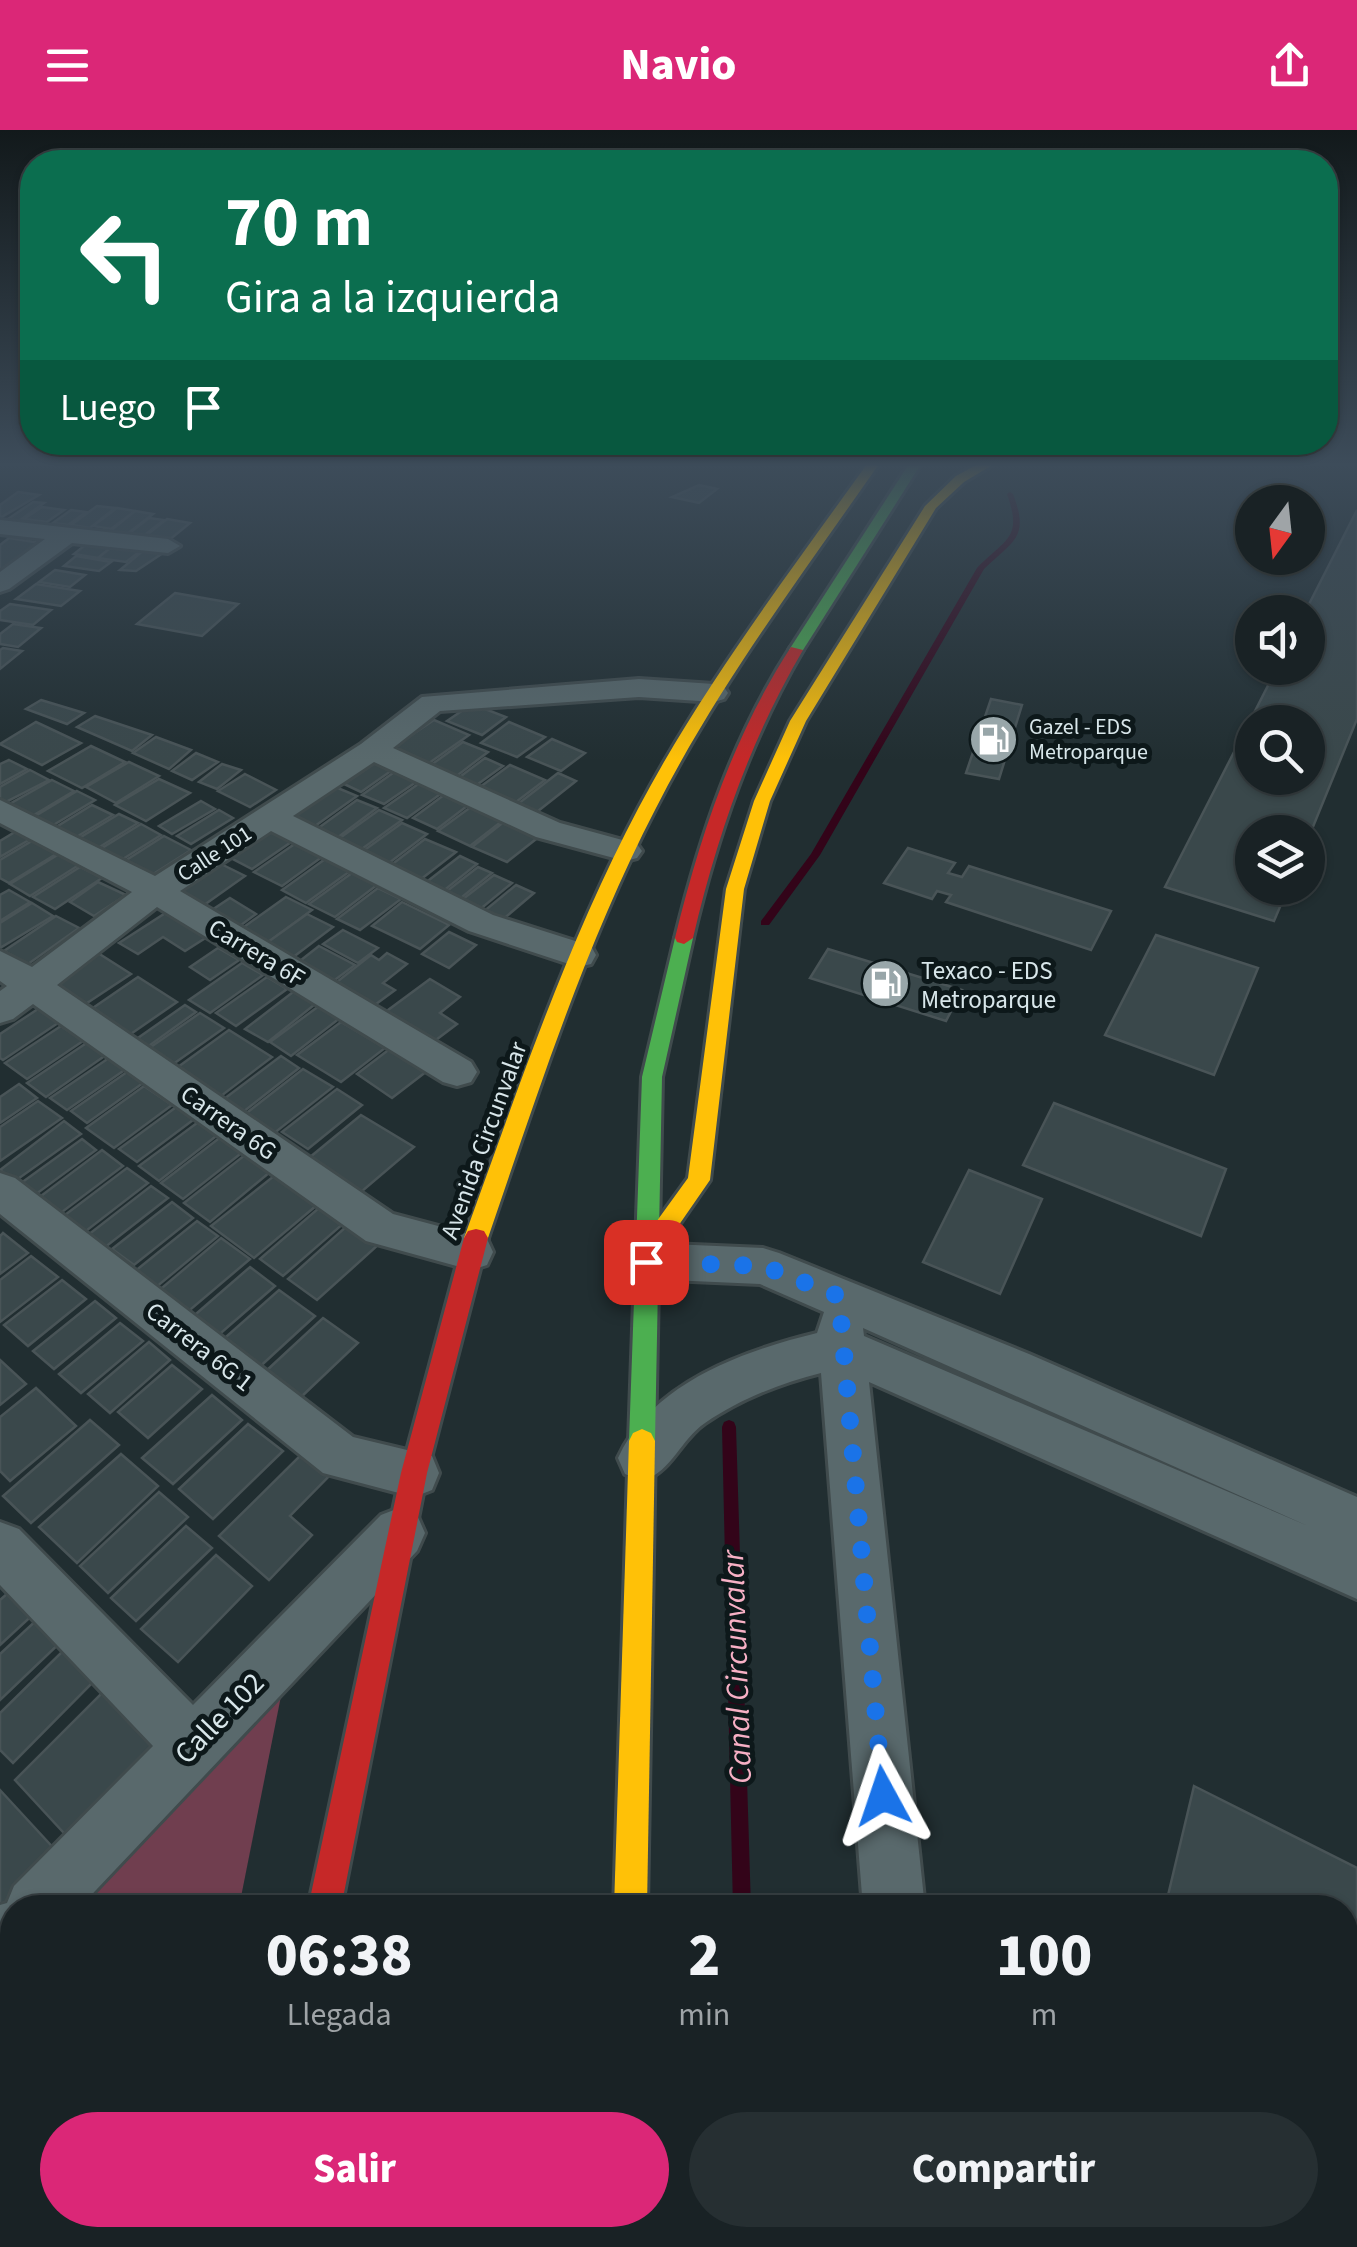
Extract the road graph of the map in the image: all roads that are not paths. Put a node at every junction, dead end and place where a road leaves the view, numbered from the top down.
1 (894, 562) edge
2 (29, 563) edge
3 (805, 563) edge
4 (850, 563) edge
5 (893, 563) edge
6 (0, 584) edge
7 (819, 610) junction
8 (714, 694) junction
9 (372, 750) junction
10 (0, 810) edge
11 (269, 818) junction
12 (625, 852) junction
13 (156, 891) junction
14 (578, 955) junction
15 (0, 964) edge
16 (34, 985) junction
17 (0, 1010) edge
18 (457, 1072) dead end
19 (0, 1190) edge
20 (471, 1252) junction
21 (646, 1258) junction
22 (840, 1322) junction
23 (643, 1458) junction
24 (414, 1473) junction
25 (1357, 1522) edge
26 (403, 1529) junction
27 (0, 1548) edge
28 (1357, 1573) edge
29 (192, 1745) junction
30 (48, 1895) edge
31 (327, 1895) edge
32 (630, 1895) edge
33 (893, 1895) edge

1 - 21 highway
2 - 6 street
3 - 8 highway, Avenida Circunvalar
4 - 7 highway
5 - 7 highway
7 - 21 highway
8 - 9 street, Calle 101
8 - 12 highway, Avenida Circunvalar
9 - 11 street, Calle 101
9 - 12 street
10 - 13 street, Carrera 6F
11 - 13 street, Calle 101
11 - 14 street
12 - 14 highway, Avenida Circunvalar
13 - 16 street, Calle 101
13 - 18 street, Carrera 6F
14 - 20 highway, Avenida Circunvalar
15 - 16 street, Carrera 6G
16 - 17 street, Calle 101
16 - 20 street, Carrera 6G
19 - 24 street, Carrera 6G 1
20 - 24 highway, Avenida Circunvalar
21 - 22 street
21 - 23 highway
22 - 23 street
22 - 25 street
22 - 28 street
22 - 33 street
23 - 32 highway
24 - 26 highway, Avenida Circunvalar
26 - 29 street, Calle 102
26 - 31 highway, Avenida Circunvalar
27 - 29 street
29 - 30 street, Calle 102

